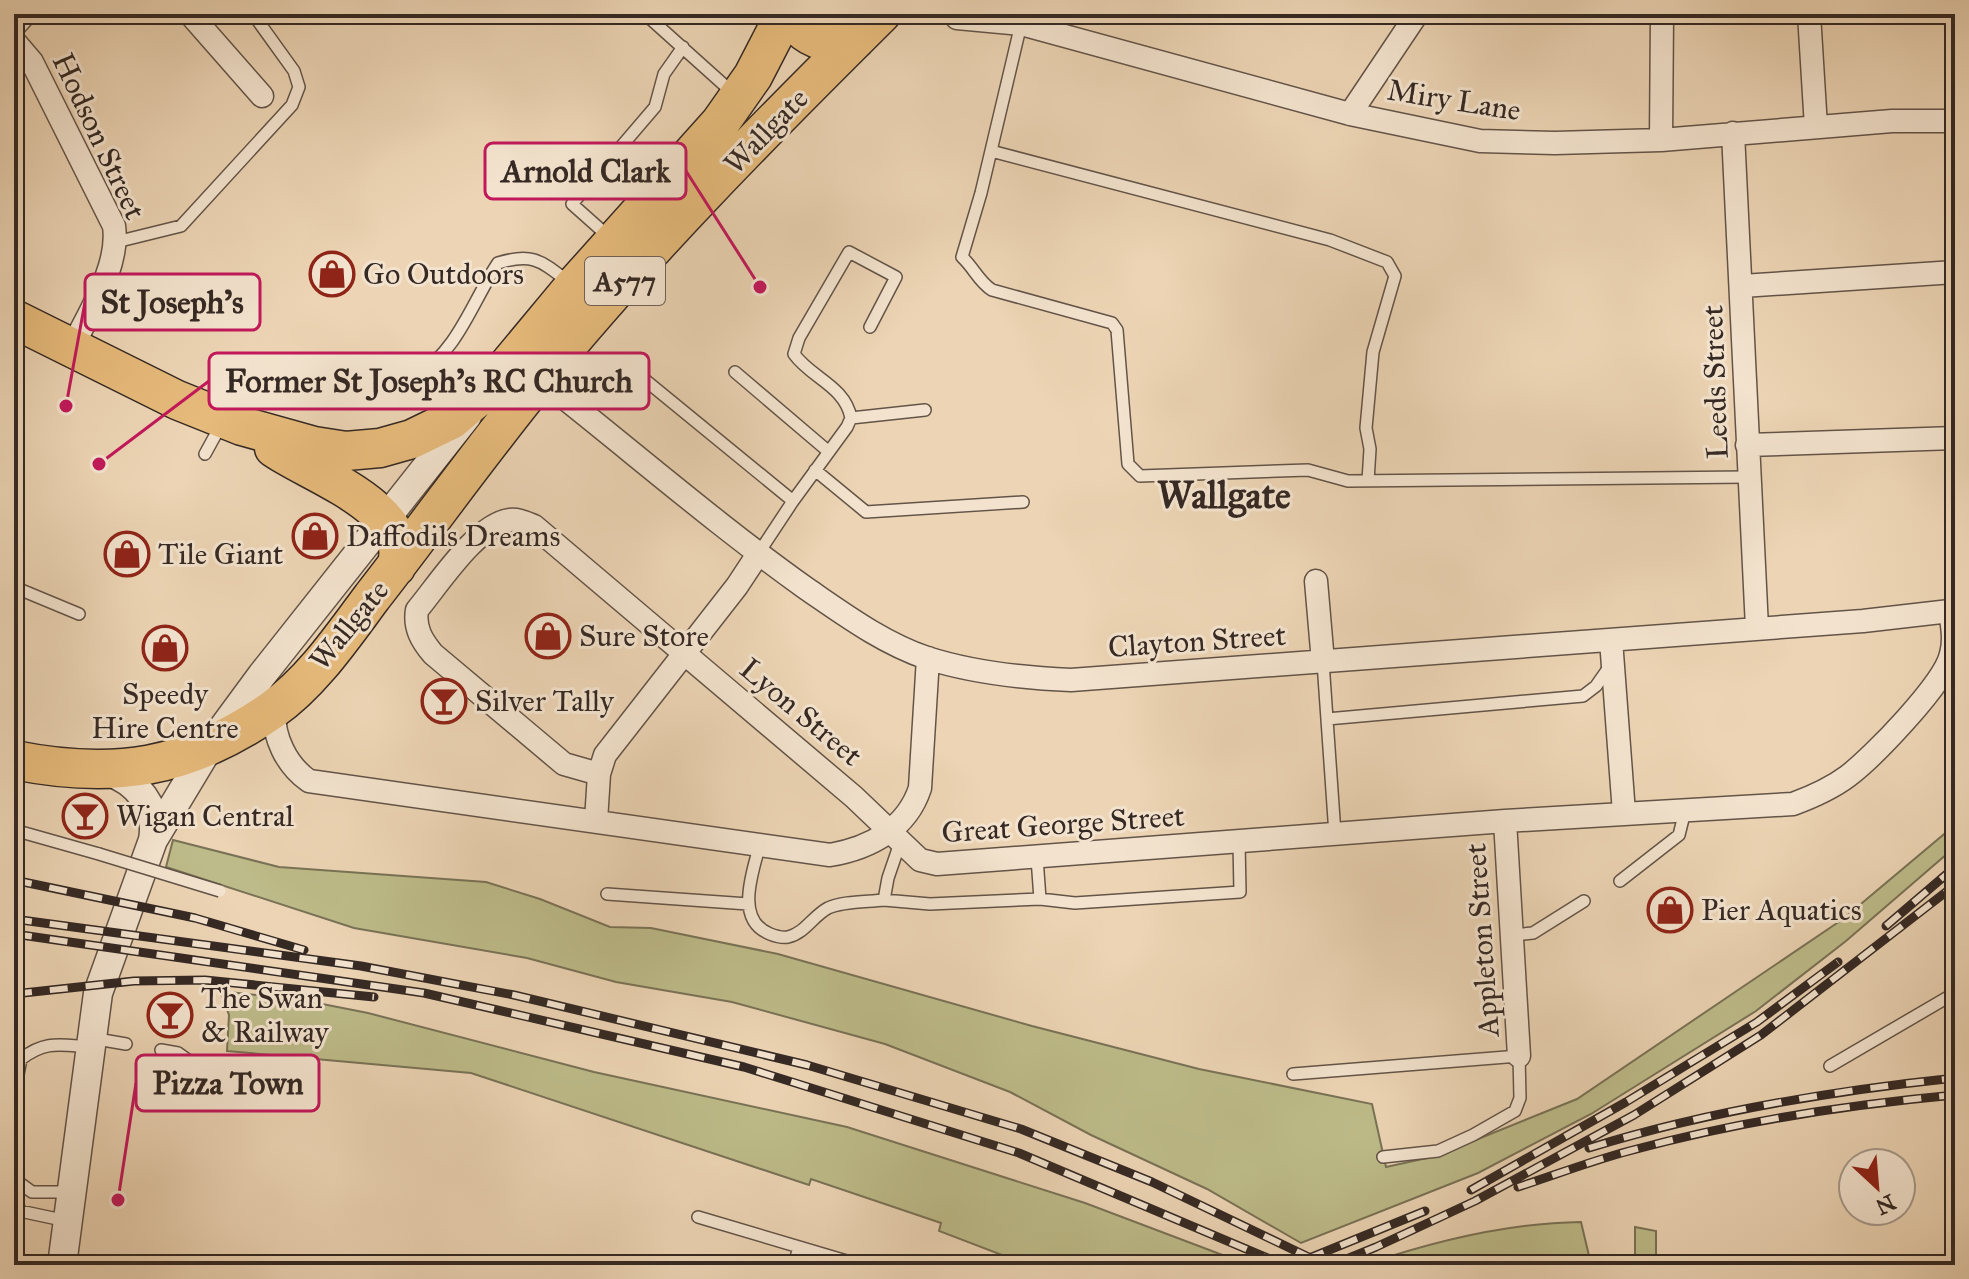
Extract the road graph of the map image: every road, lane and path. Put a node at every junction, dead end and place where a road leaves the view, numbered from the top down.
1 (25, 14) edge
2 (190, 14) edge
3 (253, 14) edge
4 (645, 14) edge
5 (787, 14) edge
6 (1417, 14) edge
7 (1662, 14) edge
8 (1809, 14) edge
9 (957, 18) dead end
10 (1021, 24) junction
11 (14, 26) edge
12 (868, 27) edge
13 (14, 41) edge
14 (683, 47) junction
15 (262, 96) dead end
16 (739, 98) junction
17 (1350, 114) junction
18 (1955, 121) edge
19 (1816, 127) junction
20 (1733, 133) junction
21 (1661, 140) junction
22 (991, 151) junction
23 (614, 241) junction
24 (116, 242) junction
25 (1955, 272) edge
26 (574, 286) junction
27 (1742, 286) junction
28 (14, 319) edge
29 (870, 327) dead end
30 (72, 348) junction
31 (735, 372) dead end
32 (639, 375) dead end
33 (542, 376) junction
34 (490, 387) junction
35 (304, 398) dead end
36 (925, 410) dead end
37 (851, 418) junction
38 (233, 423) junction
39 (1955, 438) edge
40 (1747, 445) junction
41 (829, 452) junction
42 (205, 454) dead end
43 (815, 470) junction
44 (1748, 477) junction
45 (1368, 481) junction
46 (793, 501) junction
47 (1023, 502) dead end
48 (385, 519) junction
49 (758, 554) junction
50 (396, 567) junction
51 (1316, 581) dead end
52 (14, 587) edge
53 (1952, 610) edge
54 (79, 614) dead end
55 (1757, 628) junction
56 (1612, 651) junction
57 (685, 653) junction
58 (928, 658) junction
59 (1323, 662) junction
60 (274, 709) junction
61 (1327, 719) junction
62 (209, 747) junction
63 (14, 760) edge
64 (107, 771) junction
65 (599, 774) junction
66 (1685, 811) junction
67 (1624, 813) junction
68 (596, 821) junction
69 (1505, 821) junction
70 (14, 830) edge
71 (1335, 834) junction
72 (895, 838) junction
73 (153, 840) junction
74 (1239, 842) junction
75 (760, 844) junction
76 (1037, 858) junction
77 (1620, 881) dead end
78 (220, 891) dead end
79 (607, 894) dead end
80 (1040, 899) junction
81 (884, 900) junction
82 (1584, 901) dead end
83 (748, 904) junction
84 (1512, 935) junction
85 (1955, 993) edge
86 (90, 1043) junction
87 (126, 1044) dead end
88 (161, 1050) dead end
89 (1519, 1056) junction
90 (1830, 1066) dead end
91 (1293, 1074) dead end
92 (221, 1084) dead end
93 (14, 1095) edge
94 (1383, 1157) dead end
95 (14, 1179) edge
96 (71, 1192) junction
97 (15, 1196) edge
98 (698, 1217) dead end
99 (67, 1221) junction
100 (799, 1247) junction
101 (62, 1265) edge
102 (794, 1265) edge
103 (860, 1265) edge

1 - 11 street
2 - 15 street
3 - 24 lane
4 - 14 lane
5 - 12 highway
5 - 16 highway, Wallgate / A577
6 - 17 street
7 - 21 street
8 - 19 street
9 - 10 street, Miry Lane
10 - 17 street, Miry Lane
10 - 22 lane
12 - 33 highway, Wallgate / A577
13 - 24 street, Hodson Street
14 - 16 lane
14 - 23 lane
16 - 23 highway, Wallgate / A577
17 - 21 street, Miry Lane
18 - 19 street, Miry Lane
19 - 20 street, Miry Lane
20 - 21 street, Miry Lane
20 - 27 street, Leeds Street
22 - 45 lane
22 - 45 lane
23 - 26 highway, Wallgate / A577
24 - 30 street, Hodson Street
25 - 27 street
26 - 34 highway, Wallgate / A577
26 - 35 lane
27 - 40 street, Leeds Street
28 - 30 highway, A577
29 - 37 lane
30 - 38 highway, A577
31 - 41 lane
32 - 46 lane
33 - 49 street, Clayton Street
33 - 50 highway, Wallgate / A577
34 - 38 highway, A577
34 - 48 street, Wallgate
36 - 37 lane
37 - 41 lane
38 - 42 lane
38 - 48 highway, A577
39 - 40 street
40 - 44 street, Leeds Street
41 - 43 lane
43 - 46 lane
43 - 47 lane
44 - 45 lane
44 - 55 street, Leeds Street
46 - 49 lane
48 - 50 highway
48 - 62 street, Wallgate
49 - 57 street
49 - 58 street, Clayton Street
50 - 60 highway, Wallgate / A577
51 - 59 street
52 - 54 lane
53 - 55 street, Clayton Street
53 - 66 street, Great George Street
55 - 56 street, Clayton Street
56 - 59 street, Clayton Street
56 - 61 lane
56 - 67 street
57 - 65 street
57 - 65 street, Lyon Street
57 - 72 street, Lyon Street
58 - 59 street, Clayton Street
58 - 72 street
59 - 61 lane
60 - 62 highway, Wallgate / A577
60 - 68 street
61 - 71 lane
62 - 64 highway, A577
62 - 73 street, Wallgate
63 - 64 highway, A577
64 - 73 street
65 - 68 street
66 - 67 street, Great George Street
66 - 77 lane
67 - 69 street, Great George Street
68 - 75 street
69 - 71 street, Great George Street
69 - 84 street, Appleton Street
70 - 78 lane, bridge
71 - 74 street, Great George Street
72 - 75 street
72 - 76 street, Great George Street
72 - 81 lane
73 - 86 street, Wallgate
74 - 76 street, Great George Street
74 - 80 lane
75 - 83 lane
76 - 80 lane
79 - 83 lane
80 - 81 lane
81 - 83 lane
82 - 84 lane
84 - 89 street, Appleton Street
85 - 90 lane
86 - 87 lane
86 - 93 lane
86 - 96 street, Wallgate
88 - 92 lane
89 - 91 lane
89 - 94 lane
95 - 96 lane
96 - 99 street, Wallgate
97 - 99 lane
98 - 100 lane
99 - 101 street, Wallgate
100 - 102 lane
100 - 103 lane

